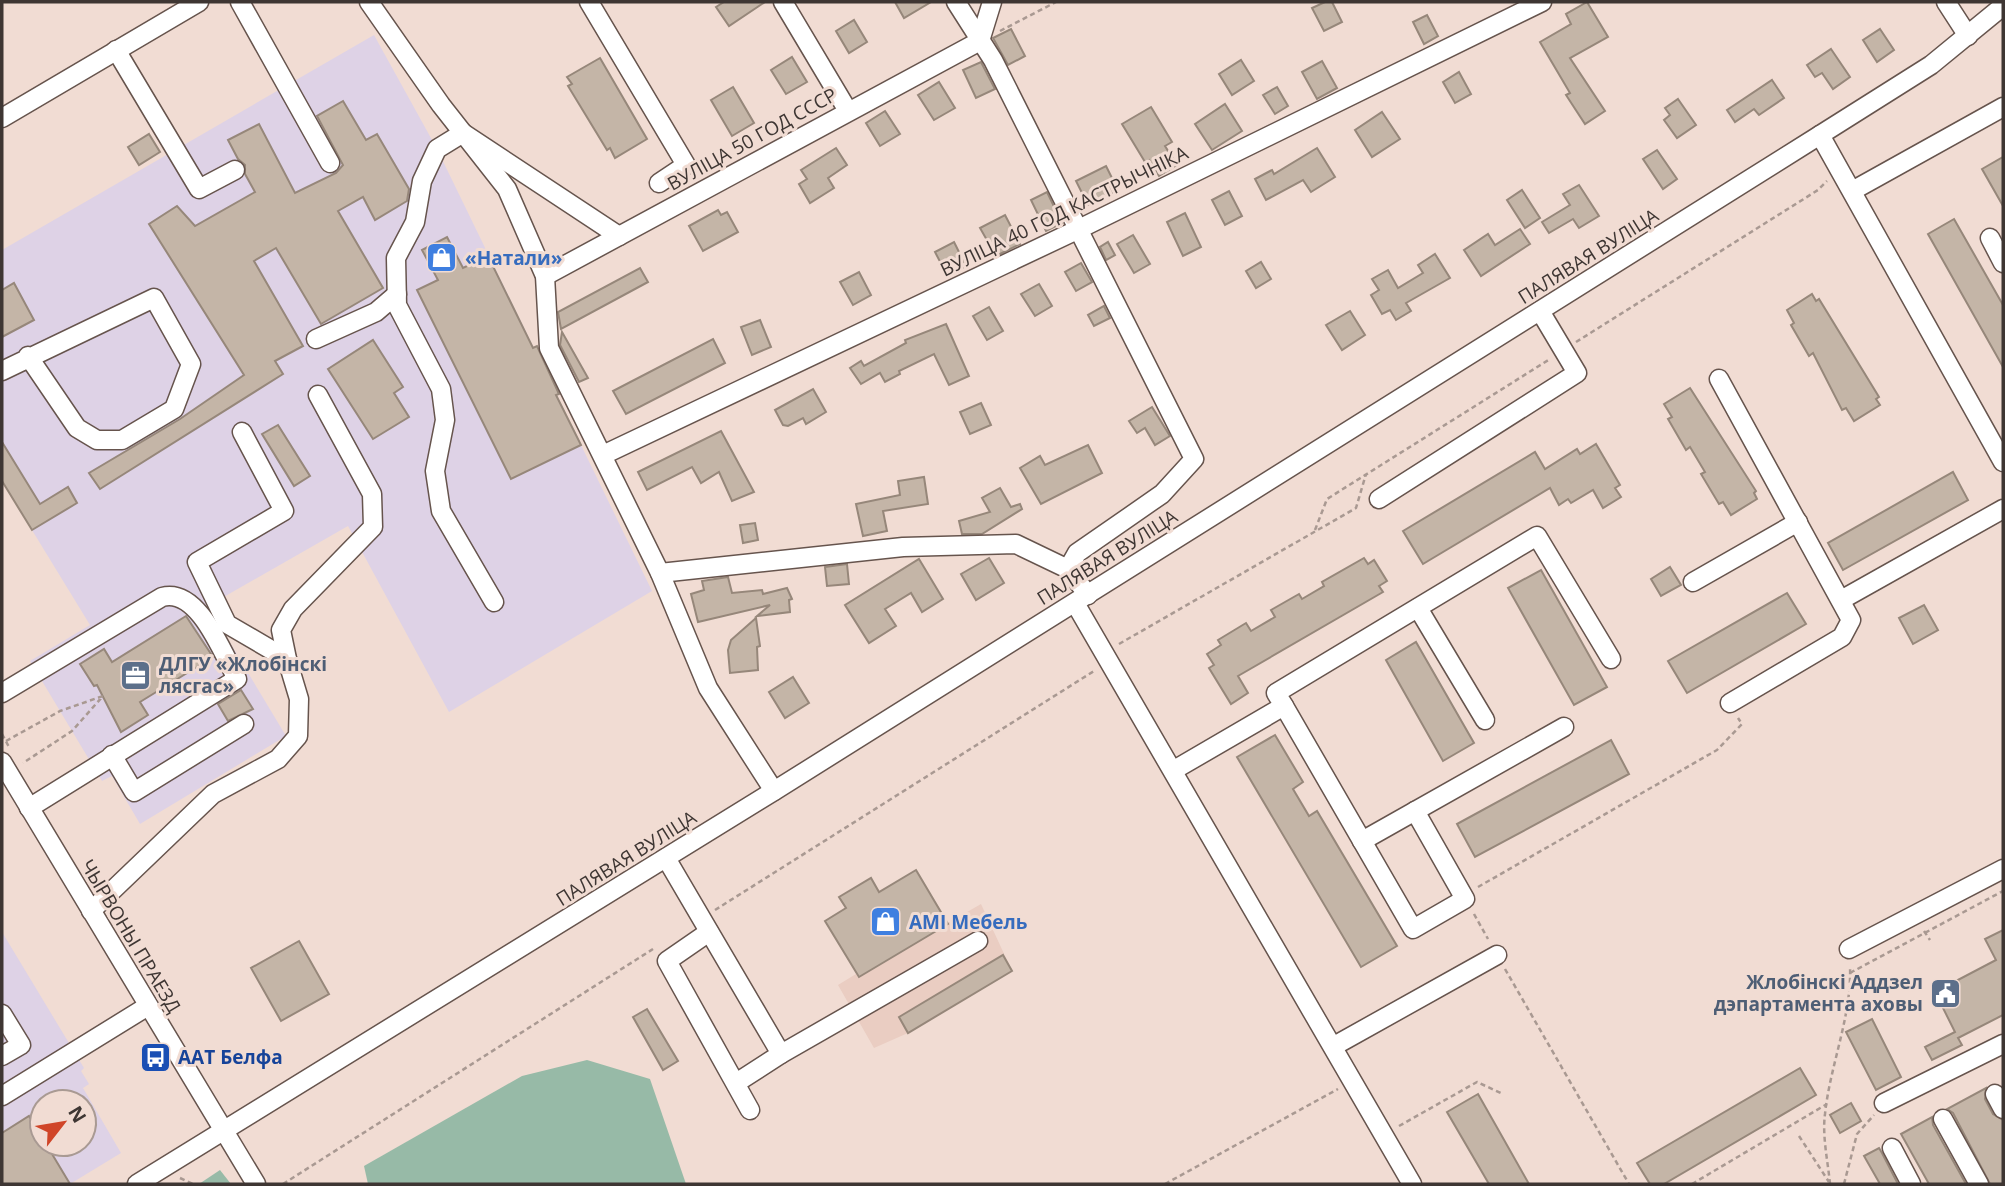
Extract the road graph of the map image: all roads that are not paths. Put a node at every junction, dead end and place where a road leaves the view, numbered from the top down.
1 (199, 2) edge
2 (240, 2) edge
3 (369, 2) edge
4 (589, 2) edge
5 (783, 2) edge
6 (956, 2) edge
7 (992, 2) edge
8 (1542, 2) edge
9 (1946, 2) edge
10 (2003, 6) edge
11 (1968, 36) junction
12 (980, 41) junction
13 (116, 50) junction
14 (2003, 107) edge
15 (848, 111) junction
16 (2, 118) edge
17 (463, 133) junction
18 (1820, 135) junction
19 (330, 163) dead end
20 (235, 170) dead end
21 (659, 183) dead end
22 (1852, 191) junction
23 (1079, 229) junction
24 (619, 236) junction
25 (1990, 238) dead end
26 (2003, 263) edge
27 (545, 276) junction
28 (397, 294) junction
29 (1540, 311) junction
30 (316, 339) dead end
31 (28, 356) junction
32 (2, 371) edge
33 (1719, 379) dead end
34 (318, 395) dead end
35 (242, 432) dead end
36 (603, 455) junction
37 (2003, 463) edge
38 (1379, 499) dead end
39 (2003, 509) edge
40 (1798, 522) junction
41 (1068, 569) junction
42 (660, 573) junction
43 (1693, 582) dead end
44 (1081, 599) junction
45 (1841, 600) junction
46 (494, 602) dead end
47 (1418, 608) junction
48 (287, 659) junction
49 (1611, 659) dead end
50 (2, 694) edge
51 (1730, 703) road end
52 (1284, 706) junction
53 (1485, 720) dead end
54 (244, 724) dead end
55 (1564, 727) dead end
56 (112, 755) junction
57 (11, 763) edge
58 (1174, 770) junction
59 (774, 791) junction
60 (30, 808) junction
61 (1415, 811) junction
62 (1362, 841) junction
63 (666, 858) junction
64 (2003, 869) edge
65 (91, 911) junction
66 (706, 925) junction
67 (978, 942) dead end
68 (1849, 949) road end
69 (1497, 955) road end
70 (148, 1006) junction
71 (2, 1014) edge
72 (2003, 1044) edge
73 (1334, 1046) junction
74 (781, 1054) junction
75 (2, 1056) edge
76 (736, 1083) junction
77 (2, 1096) edge
78 (1884, 1102) road end
79 (750, 1110) dead end
80 (1943, 1119) dead end
81 (224, 1131) junction
82 (1892, 1148) dead end
83 (137, 1184) edge
84 (256, 1184) edge
85 (1412, 1184) edge
86 (1912, 1184) edge
87 (1979, 1184) edge

1 - 13 street
2 - 19 street
3 - 17 street
4 - 21 street
5 - 15 street
6 - 12 street
7 - 12 street
8 - 23 street, ВУЛІЦА 40 ГОД КАСТРЫЧНІКА
9 - 11 street
10 - 11 street, ПАЛЯВАЯ ВУЛІЦА
11 - 18 street, ПАЛЯВАЯ ВУЛІЦА
12 - 15 street, ВУЛІЦА 50 ГОД СССР
12 - 23 street
13 - 16 street
13 - 20 street
14 - 22 street
15 - 24 street, ВУЛІЦА 50 ГОД СССР
17 - 24 street
17 - 27 street
17 - 28 street
18 - 22 street
18 - 29 street, ПАЛЯВАЯ ВУЛІЦА
22 - 37 street
23 - 36 street, ВУЛІЦА 40 ГОД КАСТРЫЧНІКА
23 - 41 street
24 - 27 street, ВУЛІЦА 50 ГОД СССР
25 - 26 street
27 - 36 street
28 - 30 street
28 - 46 street
29 - 38 street
29 - 44 street, ПАЛЯВАЯ ВУЛІЦА
31 - 31 street
31 - 32 street
33 - 40 street
34 - 48 street
35 - 48 street
36 - 42 street
39 - 45 street
40 - 43 street
40 - 45 street
41 - 42 street
41 - 44 street
42 - 59 street
44 - 58 street
44 - 59 street, ПАЛЯВАЯ ВУЛІЦА
45 - 51 street
47 - 49 street
47 - 52 street
47 - 53 street
48 - 65 street
50 - 56 street
52 - 58 street
52 - 62 street
54 - 56 street
55 - 61 street
56 - 60 street
57 - 60 street, ЧЫРВОНЫ ПРАЕЗД
58 - 73 street
59 - 63 street, ПАЛЯВАЯ ВУЛІЦА
60 - 65 street, ЧЫРВОНЫ ПРАЕЗД
61 - 62 street
61 - 62 street
63 - 66 street
63 - 81 street, ПАЛЯВАЯ ВУЛІЦА
64 - 68 street
65 - 70 street, ЧЫРВОНЫ ПРАЕЗД
66 - 74 street
66 - 76 street
67 - 74 street
69 - 73 street
70 - 77 street
70 - 81 street, ЧЫРВОНЫ ПРАЕЗД
71 - 75 street
72 - 78 street
73 - 85 street
74 - 76 street
76 - 79 street
80 - 87 street
81 - 83 street
81 - 84 street, ЧЫРВОНЫ ПРАЕЗД
82 - 86 street

